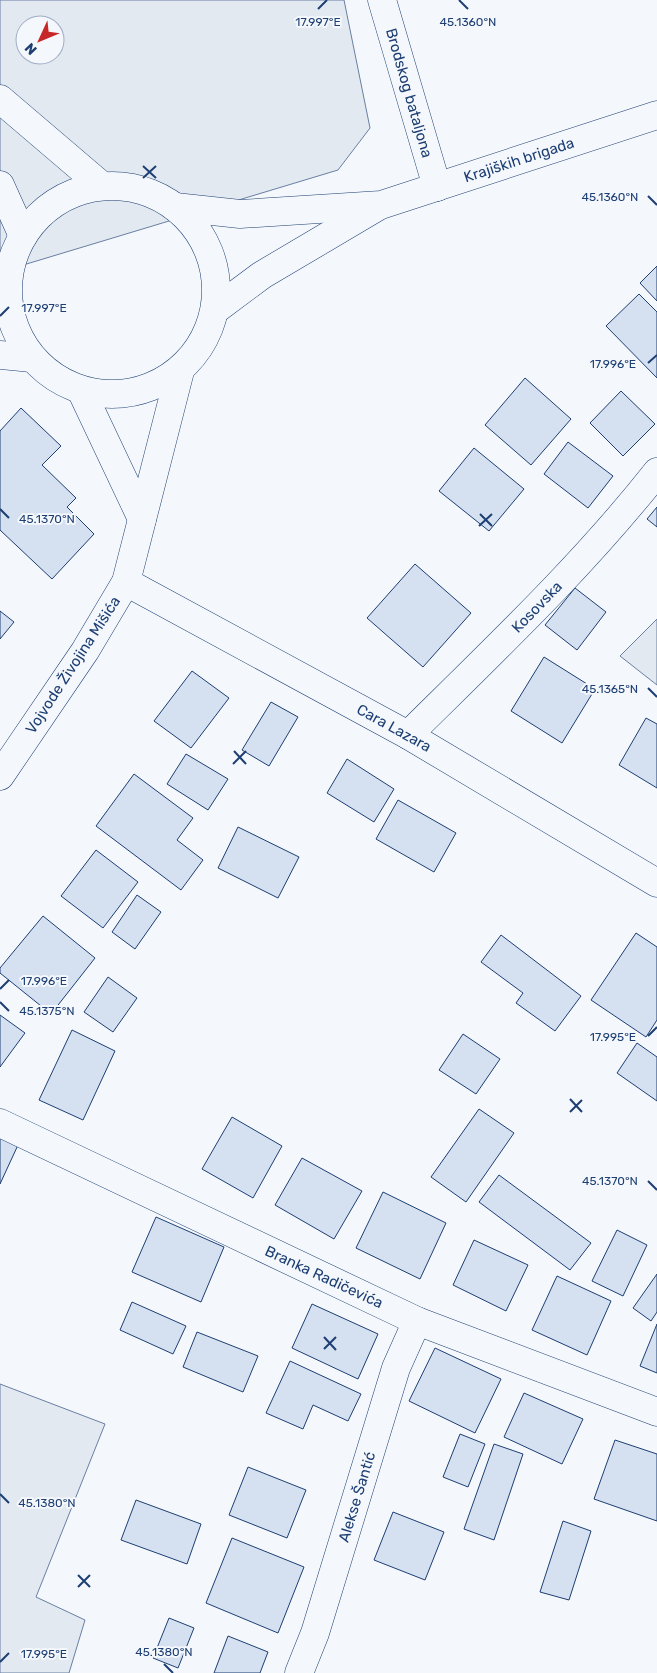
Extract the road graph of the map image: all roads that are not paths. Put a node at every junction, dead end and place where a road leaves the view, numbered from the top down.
1 (382, 0) edge
2 (0, 99) edge
3 (657, 115) edge
4 (0, 185) edge
5 (102, 186) junction
6 (437, 187) junction
7 (381, 205) junction
8 (175, 207) junction
9 (12, 250) edge
10 (215, 310) junction
11 (0, 355) edge
12 (32, 358) junction
13 (180, 371) junction
14 (81, 390) junction
15 (657, 472) edge
16 (142, 519) junction
17 (126, 582) junction
18 (408, 735) junction
19 (0, 776) edge
20 (657, 883) edge
21 (0, 1123) edge
22 (417, 1321) junction
23 (657, 1412) edge
24 (299, 1673) edge

1 - 6 street, Brodskog bataljona
2 - 5 street
3 - 6 street, Krajiških brigada
4 - 9 street
5 - 8 street
5 - 9 street
6 - 7 street, Krajiških brigada
7 - 8 street, Krajiških brigada
7 - 10 street, Krajiških brigada
8 - 10 street
9 - 12 street
10 - 13 street
11 - 12 street
12 - 14 street
13 - 14 street
13 - 16 street, Vojvode Živojina Mišića
14 - 16 street
15 - 18 street, Kosovska
16 - 17 street, Vojvode Živojina Mišića
17 - 18 street, Cara Lazara
17 - 19 street, Vojvode Živojina Mišića
18 - 20 street, Cara Lazara
21 - 22 street, Branka Radičevića
22 - 23 street, Branka Radičevića
22 - 24 street, Alekse Šantić

